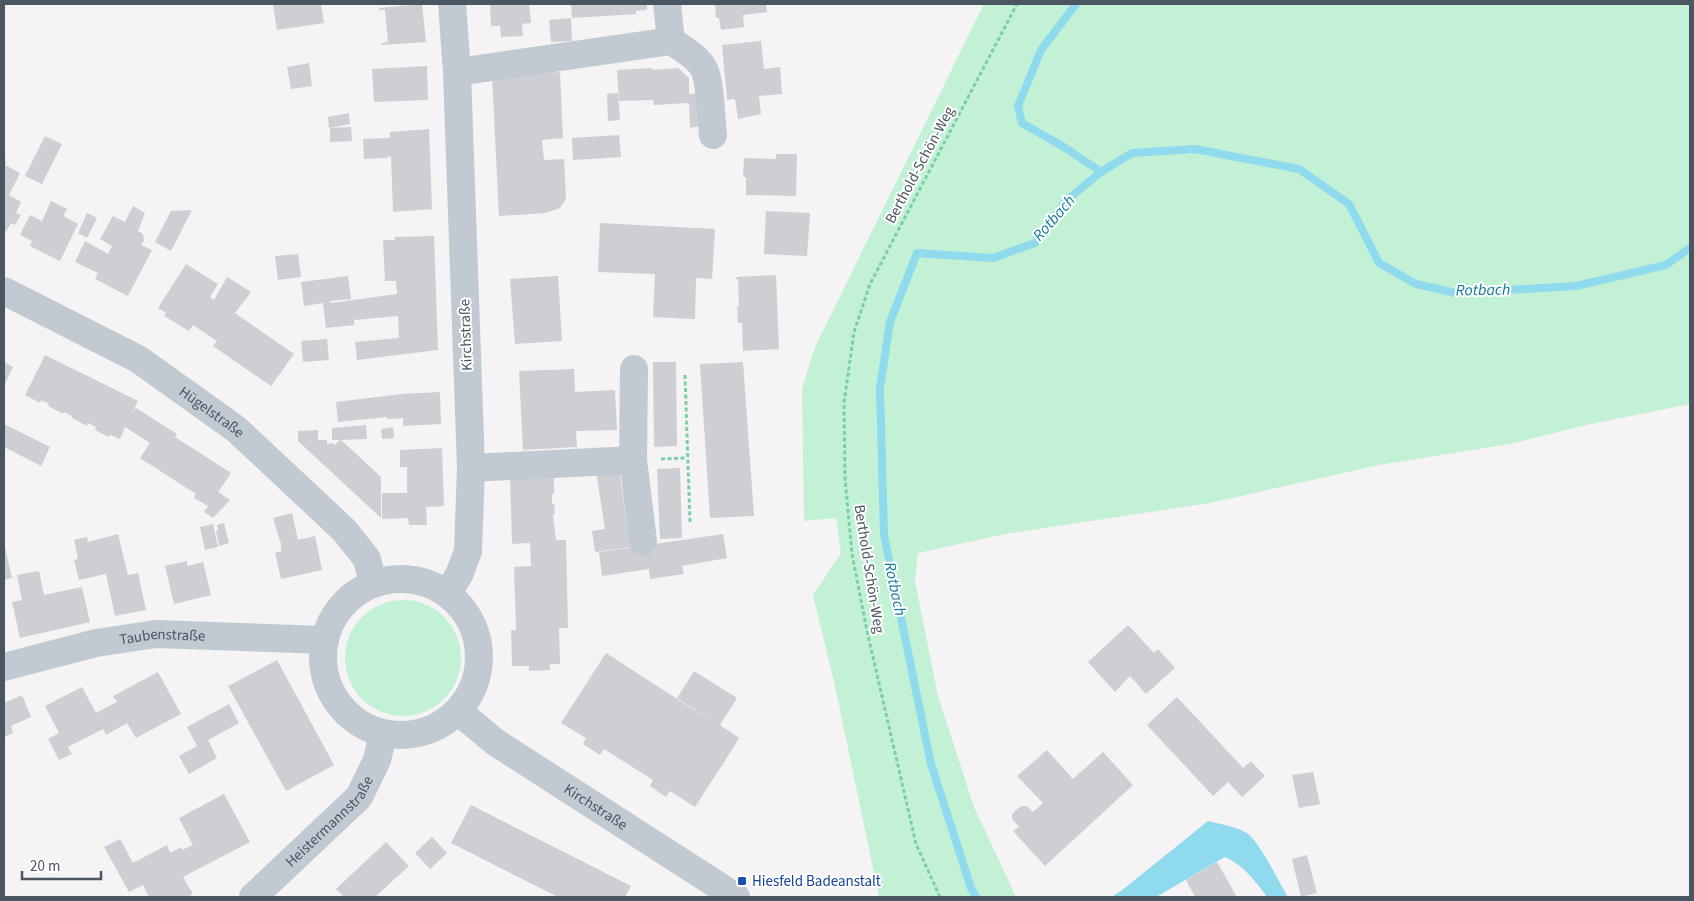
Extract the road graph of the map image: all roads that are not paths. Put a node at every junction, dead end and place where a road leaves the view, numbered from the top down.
1 (452, 4) edge
2 (666, 4) edge
3 (671, 40) junction
4 (457, 72) junction
5 (713, 135) dead end
6 (4, 291) edge
7 (634, 369) dead end
8 (634, 460) junction
9 (471, 468) junction
10 (643, 541) dead end
11 (373, 584) junction
12 (447, 594) junction
13 (325, 640) junction
14 (4, 667) edge
15 (458, 711) junction
16 (383, 734) junction
17 (253, 897) edge
18 (736, 897) edge

1 - 4 street, Kirchstraße
2 - 3 street
3 - 4 street
3 - 5 street
4 - 9 street, Kirchstraße
6 - 11 street, Hügelstraße
7 - 8 street
8 - 9 street
8 - 10 street
9 - 12 street, Kirchstraße
11 - 12 street
11 - 13 street
12 - 15 street
13 - 14 street, Taubenstraße
13 - 16 street
15 - 16 street
15 - 18 street, Kirchstraße
16 - 17 street, Heistermannstraße

